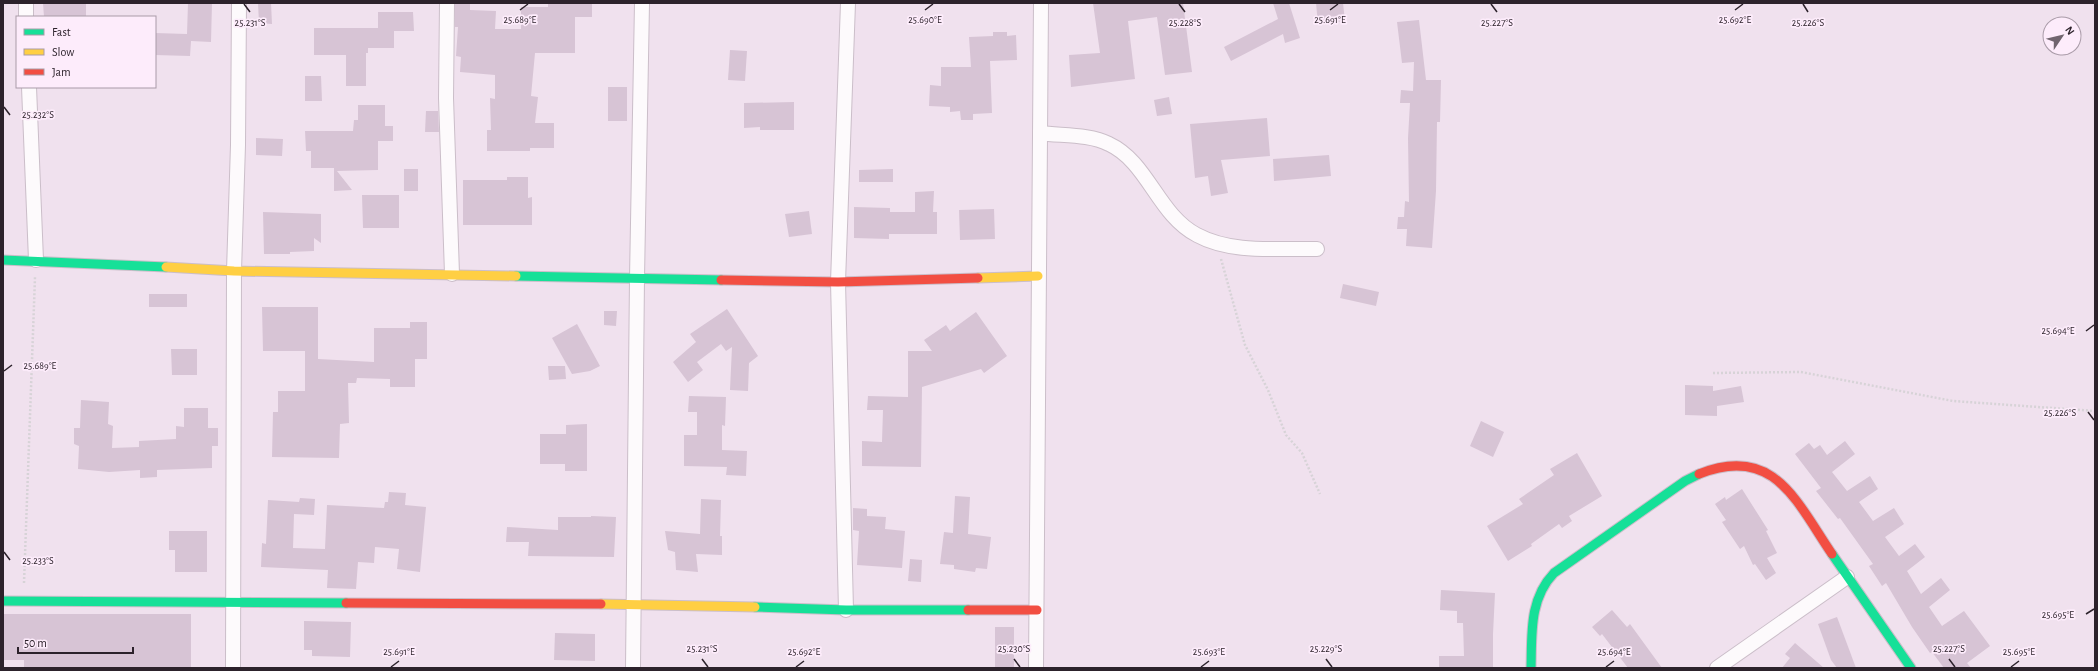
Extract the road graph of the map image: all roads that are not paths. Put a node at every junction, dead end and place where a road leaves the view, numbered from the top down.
1 (26, 3) edge
2 (239, 3) edge
3 (446, 3) edge
4 (642, 3) edge
5 (848, 3) edge
6 (1041, 3) edge
7 (26, 16) edge
8 (29, 88) edge
9 (1040, 133) junction
10 (1317, 249) dead end
11 (3, 260) edge
12 (36, 260) junction
13 (234, 271) junction
14 (452, 274) junction
15 (1038, 276) junction
16 (637, 278) junction
17 (838, 282) junction
18 (1847, 577) junction
19 (233, 601) junction
20 (3, 602) edge
21 (634, 604) junction
22 (846, 610) junction
23 (1037, 610) junction
24 (233, 668) edge
25 (633, 668) edge
26 (1036, 668) edge
27 (1531, 668) edge
28 (1717, 668) edge
29 (1911, 668) edge

1 - 7 street
2 - 13 street
3 - 14 street
4 - 16 street
5 - 17 street
6 - 9 street
8 - 12 street
9 - 10 street
9 - 15 street
11 - 12 street
12 - 13 street
13 - 14 street
13 - 19 street
14 - 16 street
15 - 17 street
15 - 23 street
16 - 17 street
16 - 21 street
17 - 22 street
18 - 27 street
18 - 28 street
18 - 29 street
19 - 20 street
19 - 21 street
19 - 24 street
21 - 22 street
21 - 25 street
22 - 23 street
23 - 26 street

